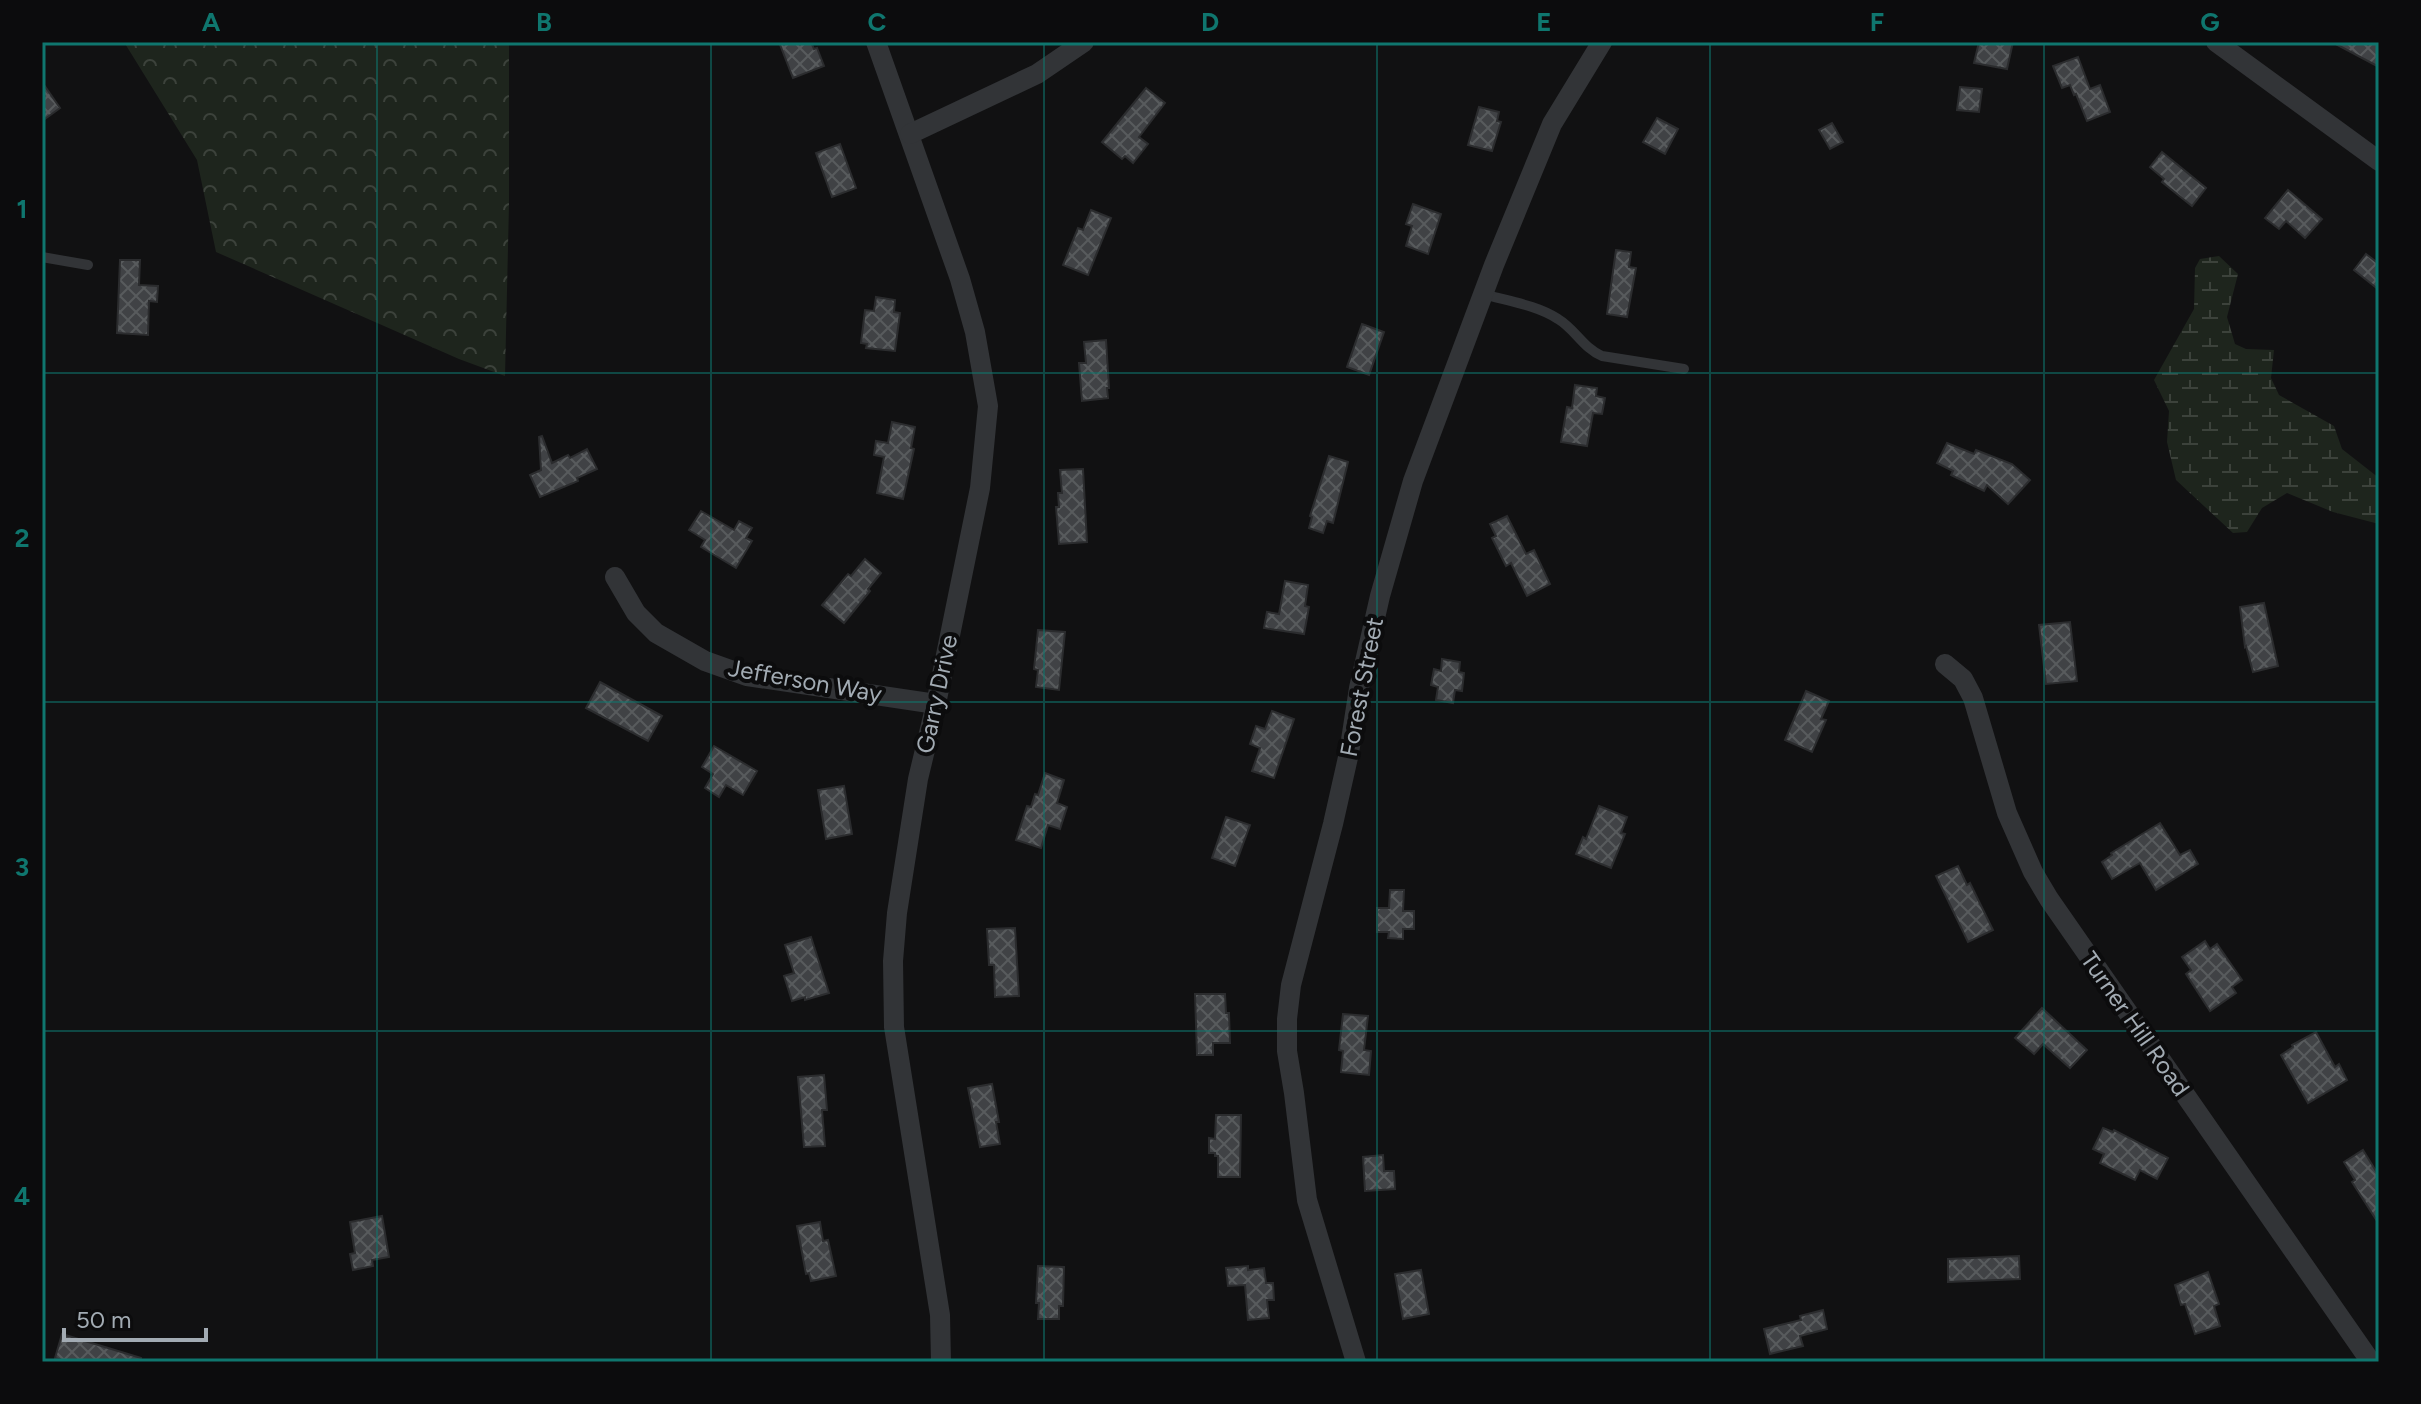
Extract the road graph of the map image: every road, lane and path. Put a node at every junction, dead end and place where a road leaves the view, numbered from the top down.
1 (876, 42) edge
2 (1084, 42) edge
3 (1602, 42) edge
4 (2216, 42) edge
5 (910, 134) junction
6 (2379, 161) edge
7 (42, 257) edge
8 (88, 265) dead end
9 (1483, 294) junction
10 (1684, 369) dead end
11 (615, 577) dead end
12 (1945, 664) dead end
13 (936, 704) junction
14 (941, 1362) edge
15 (1356, 1362) edge
16 (2371, 1362) edge

1 - 5 street, Garry Drive
2 - 5 street
3 - 9 street, Forest Street
4 - 6 street
5 - 13 street, Garry Drive
7 - 8 lane
9 - 10 lane
9 - 15 street, Forest Street
11 - 13 street, Jefferson Way
12 - 16 street, Turner Hill Road
13 - 14 street, Garry Drive

